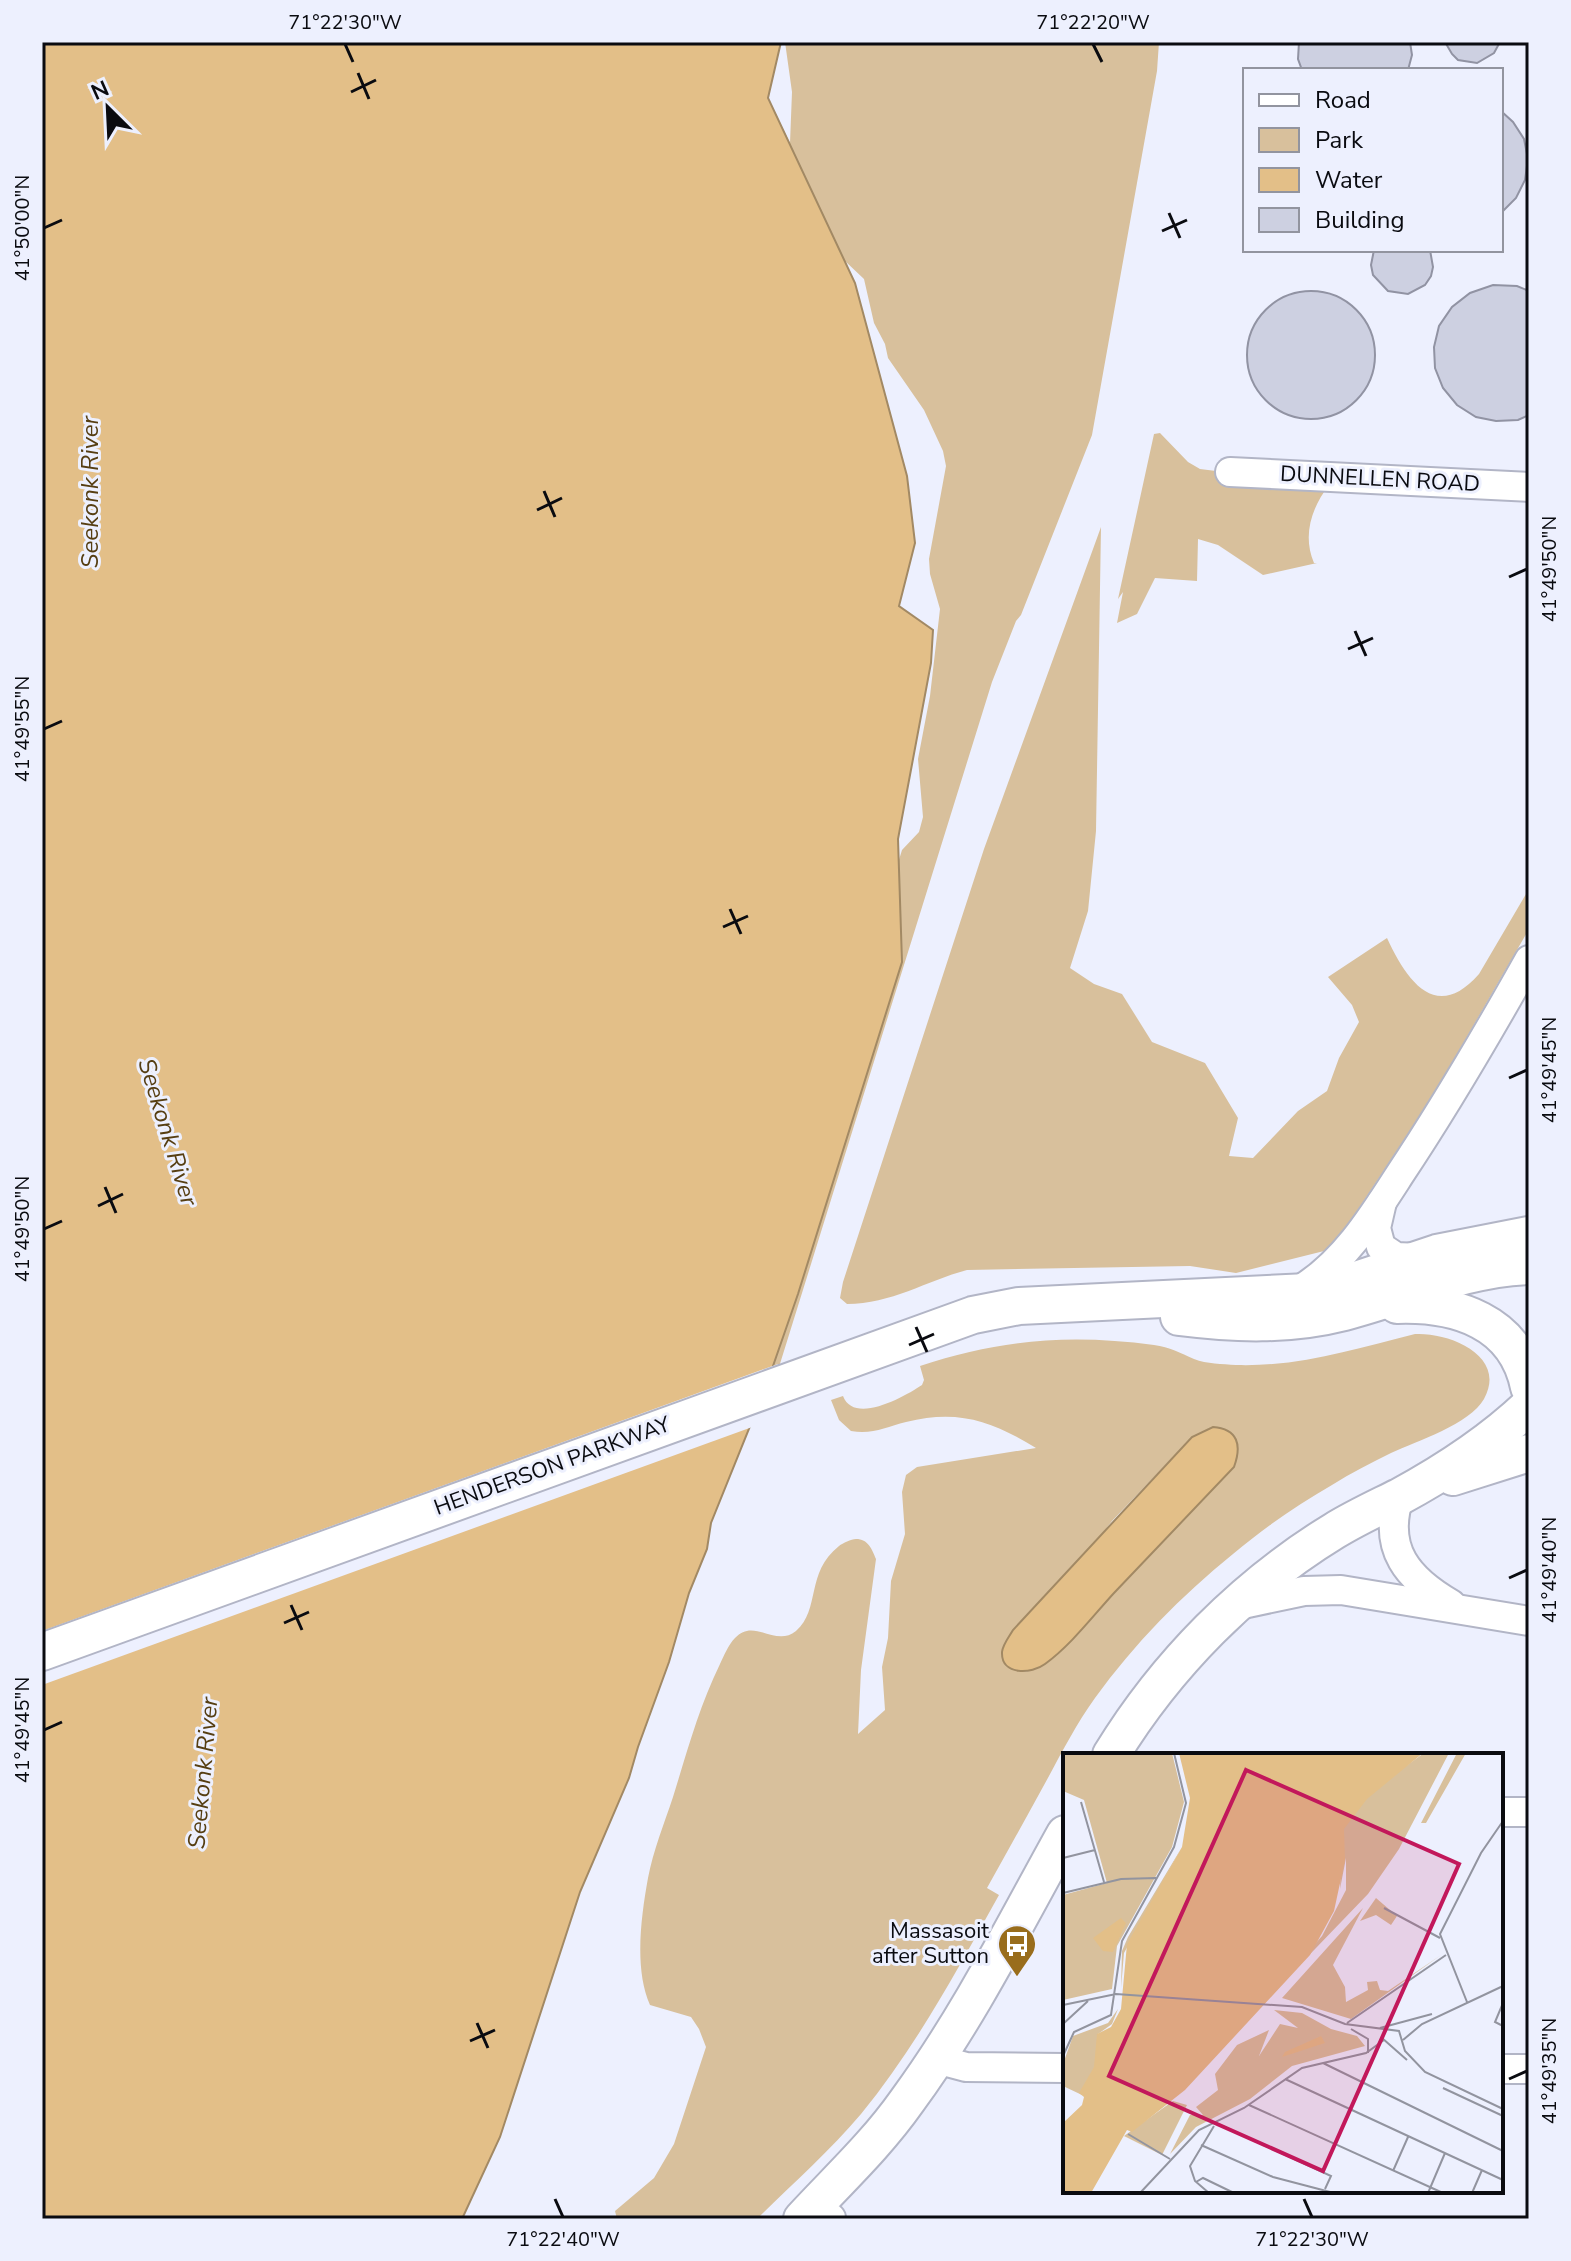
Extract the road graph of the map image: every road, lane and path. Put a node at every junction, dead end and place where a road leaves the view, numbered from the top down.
1 (1230, 472) dead end
2 (1529, 487) edge
3 (1529, 960) edge
4 (1382, 1201) junction
5 (1526, 1242) edge
6 (1422, 1258) junction
7 (1295, 1293) junction
8 (1066, 1304) junction
9 (1360, 1307) junction
10 (1529, 1387) edge
11 (1529, 1406) edge
12 (1529, 1453) edge
13 (1399, 1497) junction
14 (1235, 1606) junction
15 (1466, 1611) junction
16 (1529, 1621) edge
17 (42, 1652) edge
18 (1112, 1753) edge
19 (1503, 1812) edge
20 (1529, 1812) edge
21 (1063, 1837) edge
22 (936, 2059) junction
23 (1063, 2068) edge
24 (1503, 2069) edge
25 (1529, 2069) edge
26 (823, 2219) edge

1 - 2 street, DUNNELLEN ROAD
3 - 4 street
4 - 6 street
4 - 7 street
5 - 6 main road, HENDERSON PARKWAY
5 - 9 main road, HENDERSON PARKWAY
6 - 7 main road, HENDERSON PARKWAY
7 - 8 main road, HENDERSON PARKWAY
8 - 9 main road, HENDERSON PARKWAY
8 - 17 main road, HENDERSON PARKWAY
9 - 10 main road
11 - 13 main road
12 - 13 main road
13 - 14 main road
13 - 15 street
14 - 15 street
14 - 18 main road
15 - 16 street
19 - 20 street
21 - 22 main road
22 - 23 street
22 - 26 main road
24 - 25 street

